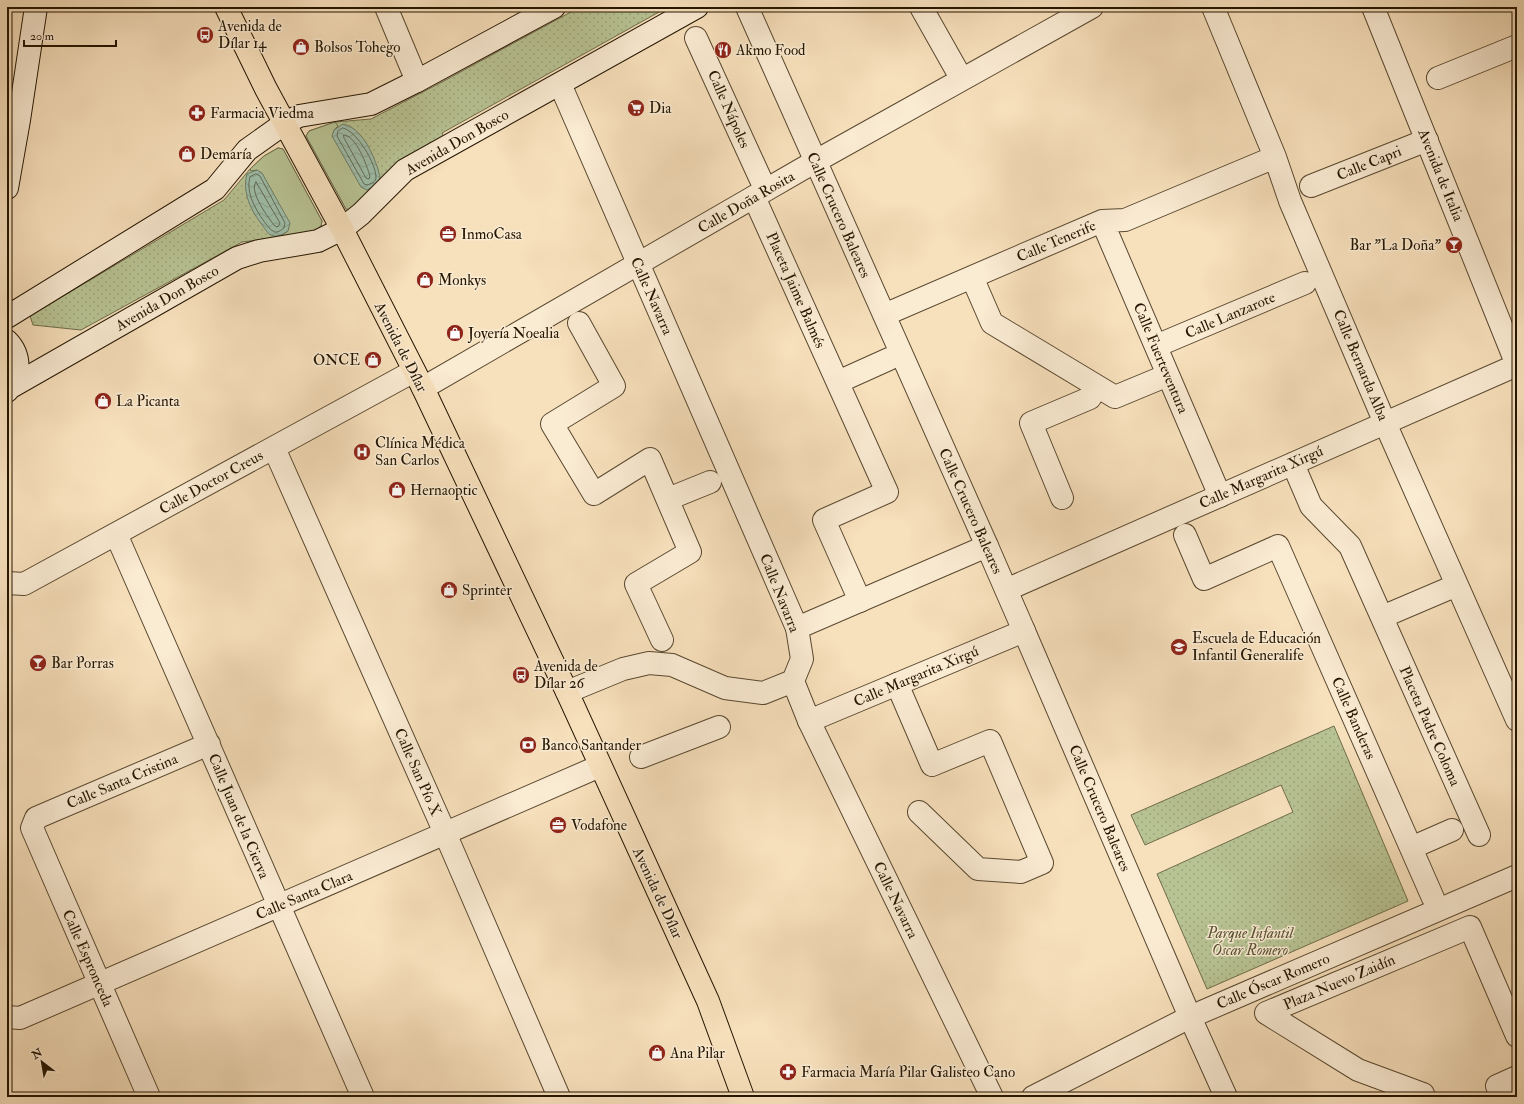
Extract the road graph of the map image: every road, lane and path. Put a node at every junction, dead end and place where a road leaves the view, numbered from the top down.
1 (36, 7) edge
2 (226, 7) edge
3 (386, 7) edge
4 (554, 7) edge
5 (697, 7) edge
6 (747, 7) edge
7 (921, 7) edge
8 (1092, 7) edge
9 (1213, 7) edge
10 (1373, 7) edge
11 (528, 14) edge
12 (696, 38) dead end
13 (1517, 46) edge
14 (956, 69) dead end
15 (1438, 78) dead end
16 (417, 81) junction
17 (560, 84) junction
18 (13, 121) edge
19 (284, 123) junction
20 (1427, 140) junction
21 (1275, 157) junction
22 (816, 161) junction
23 (1311, 186) dead end
24 (7, 188) edge
25 (758, 189) junction
26 (1102, 221) junction
27 (342, 229) junction
28 (638, 264) junction
29 (972, 277) junction
30 (1305, 283) dead end
31 (884, 315) junction
32 (7, 317) edge
33 (579, 323) dead end
34 (7, 341) edge
35 (1156, 346) junction
36 (889, 359) dead end
37 (1517, 365) edge
38 (1168, 375) junction
39 (418, 380) junction
40 (838, 382) junction
41 (1096, 386) junction
42 (9, 389) edge
43 (1385, 423) junction
44 (274, 448) junction
45 (1293, 464) junction
46 (710, 482) dead end
47 (1220, 496) junction
48 (1062, 498) dead end
49 (668, 499) junction
50 (116, 534) junction
51 (1185, 535) dead end
52 (987, 546) junction
53 (7, 583) edge
54 (1457, 585) junction
55 (1006, 590) junction
56 (860, 601) junction
57 (1382, 617) junction
58 (797, 628) junction
59 (1024, 631) junction
60 (662, 640) dead end
61 (793, 681) junction
62 (897, 684) junction
63 (567, 692) junction
64 (1516, 715) edge
65 (809, 720) junction
66 (719, 727) dead end
67 (209, 744) junction
68 (641, 757) dead end
69 (600, 766) junction
70 (919, 812) dead end
71 (36, 818) joint
72 (1452, 830) dead end
73 (445, 833) junction
74 (1479, 835) dead end
75 (1411, 848) junction
76 (1517, 876) edge
77 (1433, 898) dead end
78 (278, 906) junction
79 (99, 984) junction
80 (7, 1017) edge
81 (1190, 1017) junction
82 (1517, 1036) edge
83 (1517, 1077) edge
84 (149, 1097) edge
85 (363, 1097) edge
86 (559, 1097) edge
87 (743, 1097) edge
88 (992, 1097) edge
89 (1033, 1097) edge
90 (1226, 1097) edge
91 (1424, 1097) edge
92 (1502, 1097) edge

1 - 18 street
2 - 19 main road, Avenida de Dílar
3 - 16 street
4 - 11 street
5 - 17 street, Avenida Don Bosco
6 - 22 street, Calle Crucero Baleares
7 - 14 street
8 - 22 street, Calle Doña Rosita
9 - 21 street, Calle Bernarda Alba
10 - 20 street, Avenida de Italia
11 - 16 street
12 - 25 street, Calle Nápoles
13 - 15 street
16 - 19 street
17 - 27 street, Avenida Don Bosco
17 - 28 street, Calle Navarra
18 - 24 street
19 - 27 main road, Avenida de Dílar
19 - 32 street
20 - 23 street, Calle Capri
20 - 37 street, Avenida de Italia
21 - 26 street, Calle Tenerife
21 - 43 street, Calle Bernarda Alba
22 - 25 street, Calle Doña Rosita
22 - 31 street, Calle Crucero Baleares
25 - 28 street, Calle Doña Rosita
25 - 40 street, Placeta Jaime Balmés
26 - 29 street, Calle Tenerife
26 - 35 street, Calle Fuerteventura
27 - 39 main road, Avenida de Dílar
27 - 42 street, Avenida Don Bosco
28 - 39 street, Calle Doña Rosita
28 - 58 street, Calle Navarra
29 - 31 street, Calle Tenerife
29 - 41 street
30 - 35 street, Calle Lanzarote
31 - 52 street, Calle Crucero Baleares
33 - 49 street
34 - 42 street
35 - 38 street, Calle Fuerteventura
36 - 40 street
37 - 43 street, Calle Margarita Xirgú
38 - 41 street
38 - 47 street, Calle Fuerteventura
39 - 44 street, Calle Doctor Creus
39 - 63 main road, Avenida de Dílar
40 - 56 street, Placeta Jaime Balmés
41 - 48 street
43 - 45 street, Calle Margarita Xirgú
43 - 54 street, Calle Bernarda Alba
44 - 50 street, Calle Doctor Creus
44 - 73 street, Calle San Pío X
45 - 47 street, Calle Margarita Xirgú
45 - 57 street, Placeta Padre Coloma
46 - 49 street
47 - 55 street, Calle Margarita Xirgú
49 - 60 street
50 - 53 street, Calle Doctor Creus
50 - 67 street, Calle Juan de la Cierva
51 - 75 street, Calle Banderas
52 - 55 street, Calle Crucero Baleares
52 - 56 street
54 - 57 street
54 - 64 street, Calle Bernarda Alba
55 - 59 street, Calle Crucero Baleares
56 - 58 street
57 - 74 street, Placeta Padre Coloma
58 - 61 street, Calle Navarra
59 - 62 street, Calle Margarita Xirgú
59 - 81 street, Calle Crucero Baleares
61 - 63 street
61 - 65 street, Calle Navarra
62 - 65 street, Calle Margarita Xirgú
62 - 70 street
63 - 69 main road, Avenida de Dílar
65 - 88 street, Calle Navarra
66 - 68 street
67 - 71 street, Calle Santa Cristina
67 - 78 street, Calle Juan de la Cierva
69 - 73 street, Calle Santa Clara
69 - 87 main road, Avenida de Dílar
71 - 79 street, Calle Espronceda
72 - 75 street
73 - 78 street, Calle Santa Clara
73 - 86 street, Calle San Pío X
75 - 77 street, Calle Banderas
76 - 81 street, Calle Óscar Romero
78 - 79 street, Calle Santa Clara
78 - 85 street, Calle Juan de la Cierva
79 - 80 street, Calle Santa Clara
79 - 84 street, Calle Espronceda
81 - 89 street, Calle Óscar Romero
81 - 90 street, Calle Crucero Baleares
82 - 91 street, Plaza Nuevo Zaidín
83 - 92 street

